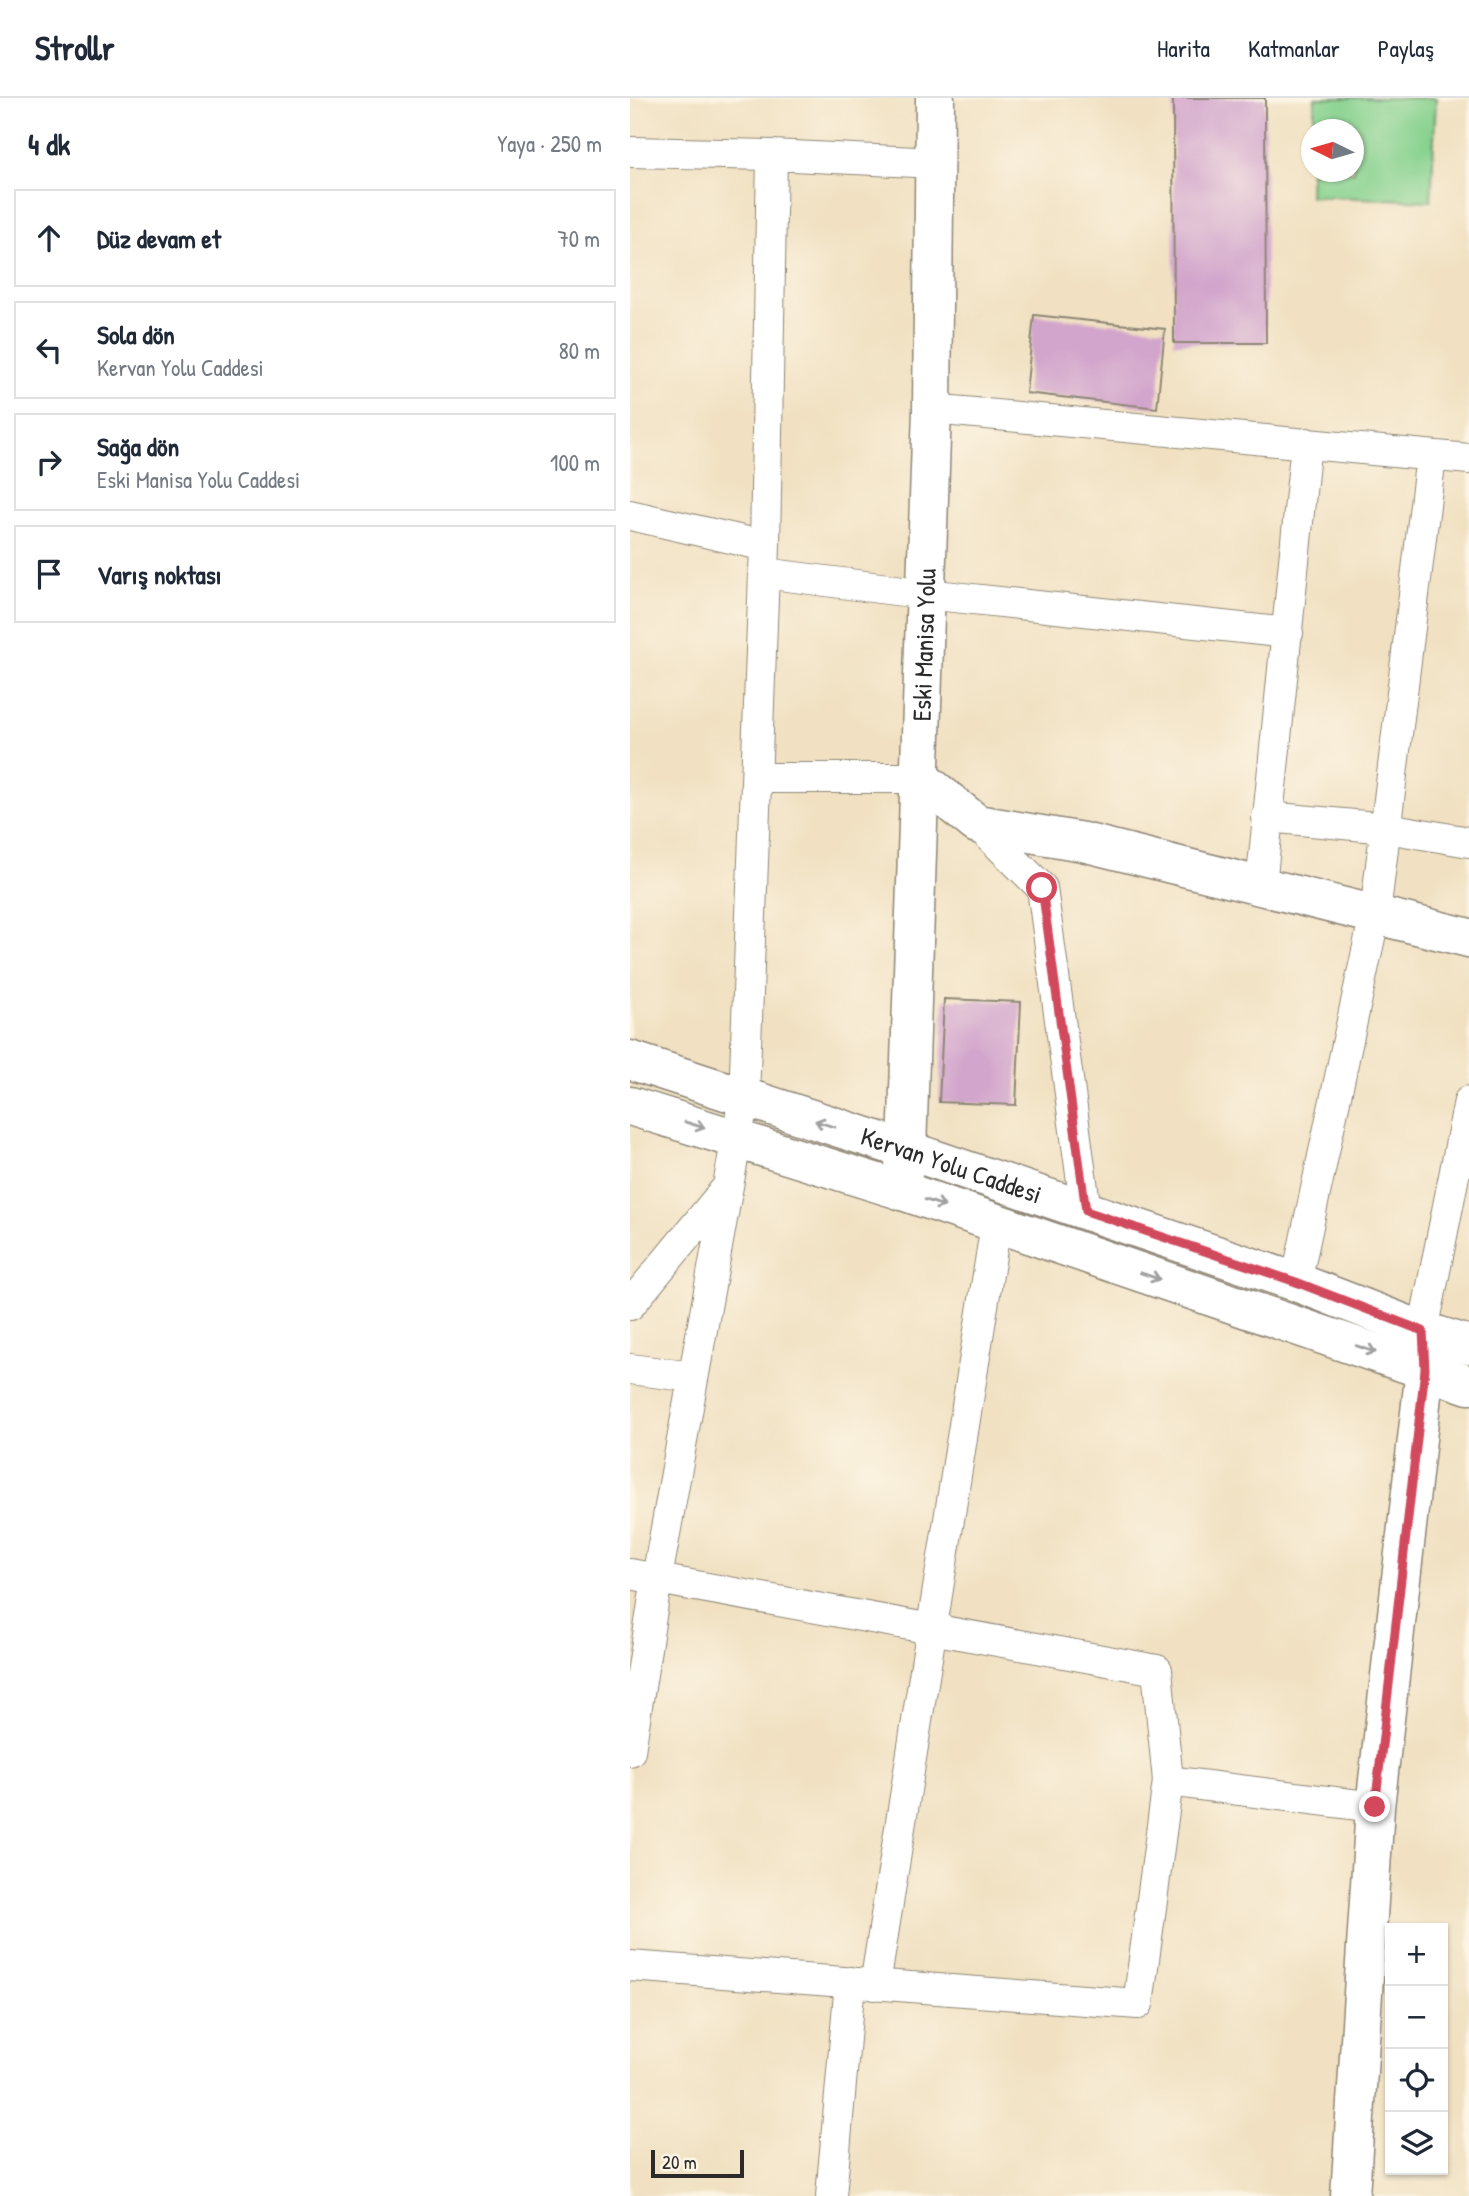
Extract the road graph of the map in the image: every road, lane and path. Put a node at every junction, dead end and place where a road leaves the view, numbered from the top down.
1 (935, 98) edge
2 (630, 152) edge
3 (772, 155) junction
4 (936, 163) junction
5 (932, 409) junction
6 (1307, 443) junction
7 (1431, 456) junction
8 (1469, 459) edge
9 (630, 515) edge
10 (764, 559) junction
11 (926, 594) junction
12 (1288, 634) junction
13 (757, 778) junction
14 (920, 778) junction
15 (1267, 817) junction
16 (977, 824) junction
17 (1387, 828) junction
18 (1469, 842) edge
19 (1261, 886) junction
20 (1375, 915) junction
21 (1469, 938) edge
22 (630, 1060) edge
23 (744, 1098) junction
24 (1469, 1101) edge
25 (630, 1105) edge
26 (738, 1139) junction
27 (907, 1150) junction
28 (727, 1188) junction
29 (900, 1190) junction
30 (1086, 1211) junction
31 (996, 1224) junction
32 (1296, 1282) junction
33 (630, 1305) edge
34 (1423, 1331) junction
35 (1469, 1345) edge
36 (630, 1369) edge
37 (1425, 1369) junction
38 (693, 1377) junction
39 (1469, 1385) edge
40 (644, 1576) edge
41 (932, 1628) junction
42 (630, 1751) edge
43 (1168, 1781) junction
44 (1375, 1807) junction
45 (630, 1966) edge
46 (862, 1984) junction
47 (831, 2196) edge
48 (1350, 2196) edge

1 - 4 main road, Eski Manisa Yolu
2 - 3 street
3 - 4 street
3 - 10 street
4 - 5 main road, Eski Manisa Yolu
5 - 6 street
5 - 11 main road, Eski Manisa Yolu
6 - 7 street
6 - 12 street
7 - 8 street
7 - 17 street
9 - 10 street
10 - 11 street
10 - 13 street
11 - 12 street
11 - 14 main road, Eski Manisa Yolu
12 - 15 street
13 - 14 street
13 - 23 street
14 - 16 main road
14 - 27 main road, Eski Manisa Yolu
15 - 17 street
15 - 19 street
16 - 19 main road
16 - 30 street
17 - 18 street
17 - 20 street
19 - 20 main road
20 - 21 main road
20 - 32 street
22 - 23 main road, Kervan Yolu Caddesi
23 - 26 street
27 -> 23 main road, Kervan Yolu Caddesi
24 - 34 street
25 -> 26 main road, Kervan Yolu Caddesi
26 - 28 street
26 - 29 main road, Kervan Yolu Caddesi
27 - 29 main road, Eski Manisa Yolu
27 - 30 main road, Kervan Yolu Caddesi
28 - 33 street
28 - 38 street
29 -> 31 main road, Kervan Yolu Caddesi
30 - 32 main road, Kervan Yolu Caddesi
31 -> 37 main road, Kervan Yolu Caddesi
31 - 41 street
32 - 34 main road, Kervan Yolu Caddesi
34 - 35 main road, Kervan Yolu Caddesi
34 - 37 main road
36 - 38 street
37 - 39 main road, Kervan Yolu Caddesi
37 - 44 main road
38 - 40 street
40 - 41 street
40 - 42 street
41 - 43 street
41 - 46 street
43 - 44 street
43 - 46 street
44 - 48 main road
45 - 46 street
46 - 47 street

